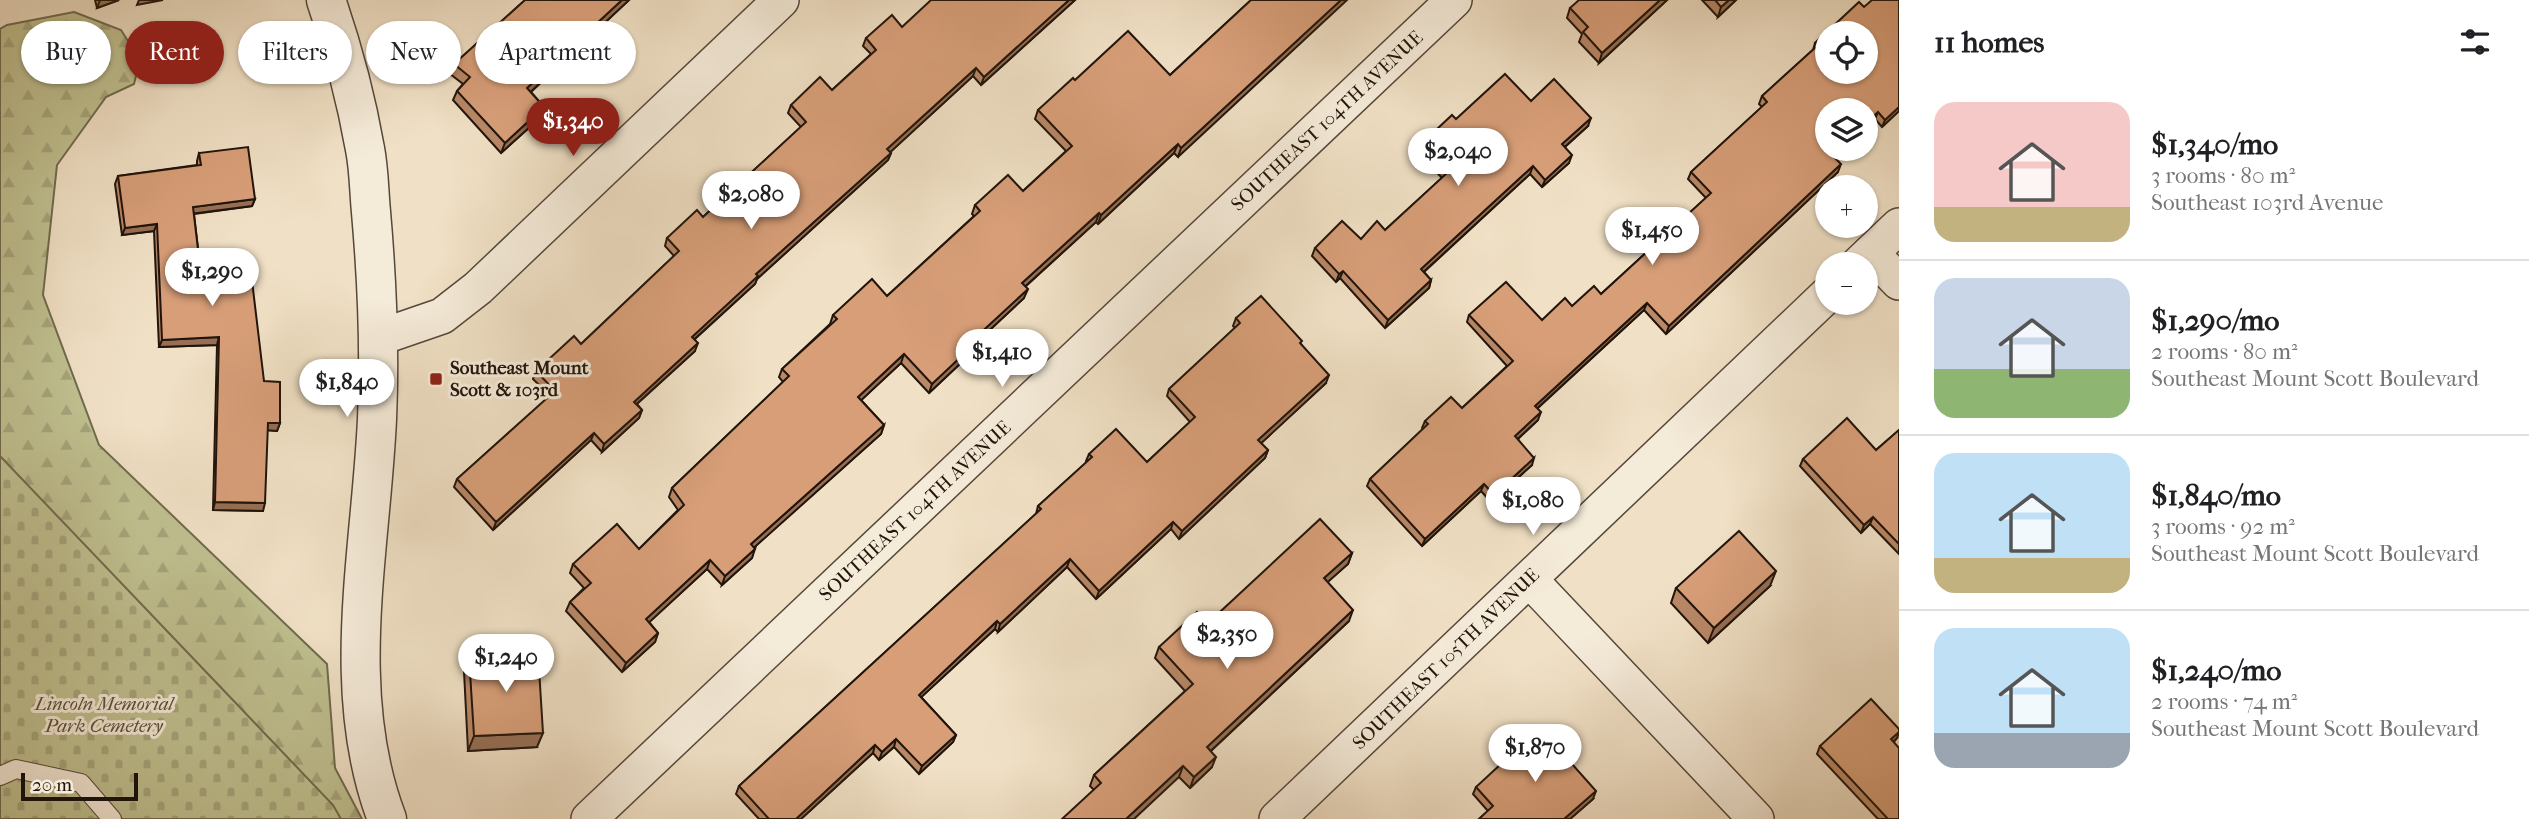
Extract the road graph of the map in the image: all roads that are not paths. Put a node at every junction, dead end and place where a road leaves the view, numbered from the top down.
1 (326, 0) edge
2 (781, 0) edge
3 (1454, 0) edge
4 (1899, 226) edge
5 (1871, 252) edge
6 (1878, 267) edge
7 (1899, 282) edge
8 (1815, 307) edge
9 (377, 338) junction
10 (1530, 580) junction
11 (0, 776) edge
12 (112, 819) edge
13 (387, 819) edge
14 (589, 819) edge
15 (1277, 819) edge
16 (1756, 819) edge

1 - 9 street
2 - 9 street
3 - 14 street, SOUTHEAST 104TH AVENUE
4 - 5 street
6 - 7 street
8 - 10 street, SOUTHEAST 105TH AVENUE
9 - 13 street
10 - 15 street, SOUTHEAST 105TH AVENUE
10 - 16 street
11 - 12 lane

